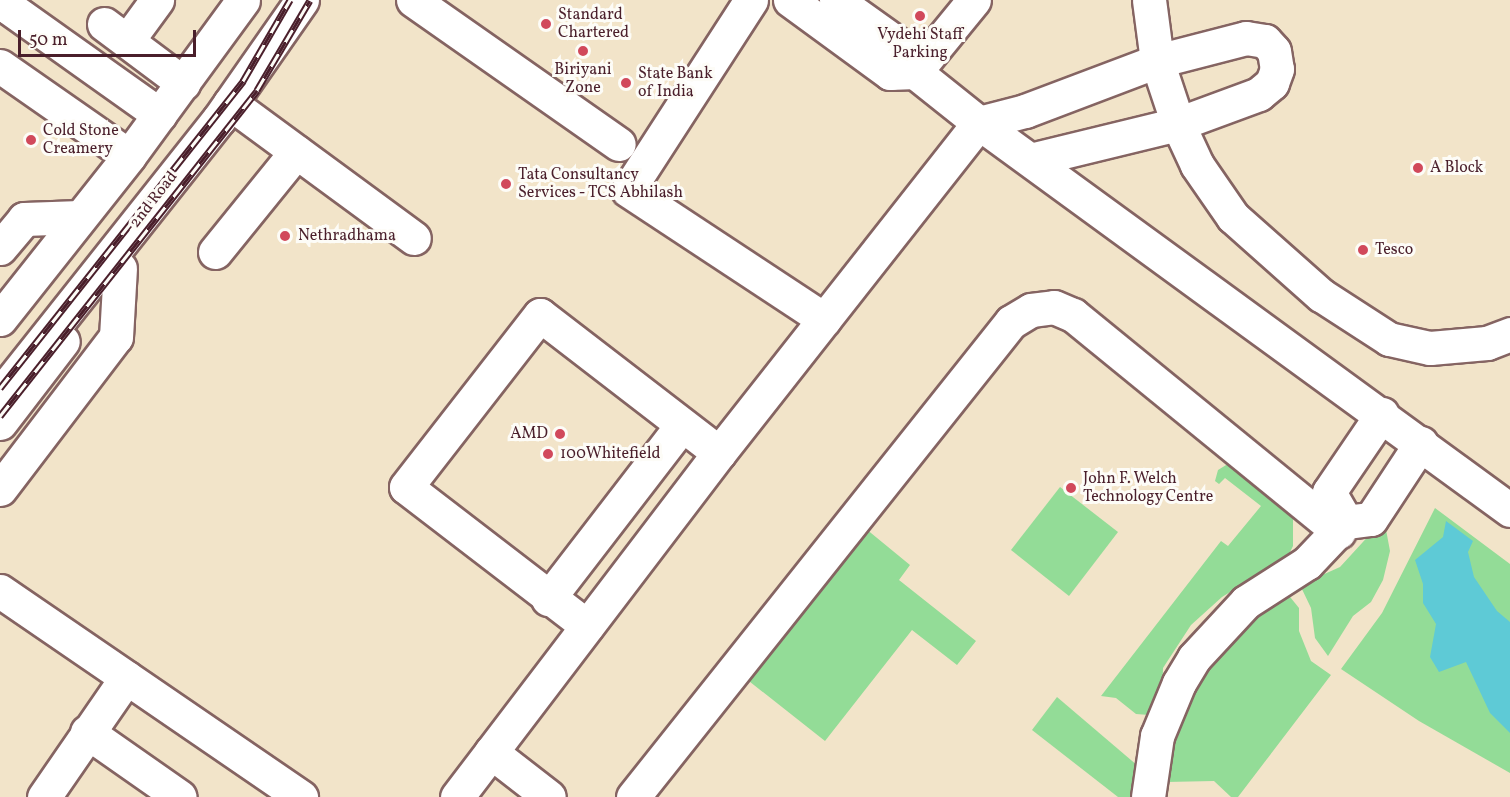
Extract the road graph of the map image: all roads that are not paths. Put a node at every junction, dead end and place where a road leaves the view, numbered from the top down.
1 (9, 0) edge
2 (158, 0) edge
3 (302, 0) edge
4 (413, 0) edge
5 (752, 0) edge
6 (790, 0) edge
7 (836, 0) edge
8 (975, 0) edge
9 (1149, 0) edge
10 (238, 7) edge
11 (271, 43) junction
12 (1157, 61) junction
13 (0, 66) edge
14 (915, 72) junction
15 (183, 83) junction
16 (224, 111) junction
17 (160, 116) junction
18 (979, 123) junction
19 (1178, 124) junction
20 (619, 144) dead end
21 (296, 152) junction
22 (129, 156) junction
23 (1034, 159) junction
24 (80, 217) junction
25 (414, 238) dead end
26 (0, 248) edge
27 (215, 252) dead end
28 (120, 268) junction
29 (0, 319) edge
30 (824, 319) junction
31 (1510, 334) edge
32 (0, 396) edge
33 (1383, 414) junction
34 (0, 423) edge
35 (681, 426) junction
36 (1421, 443) junction
37 (719, 453) junction
38 (0, 489) edge
39 (1510, 510) edge
40 (1343, 527) junction
41 (0, 591) edge
42 (548, 599) junction
43 (587, 626) junction
44 (126, 678) junction
45 (87, 732) junction
46 (491, 752) junction
47 (462, 795) edge
48 (1148, 795) edge
49 (44, 797) edge
50 (180, 797) edge
51 (301, 797) edge
52 (549, 797) edge
53 (633, 797) edge

1 - 17 street
2 - 15 street
3 - 11 street, 2nd Road
4 - 20 street
5 - 30 street
6 - 14 street
7 - 14 street
8 - 14 street
9 - 12 street
10 - 11 street
10 - 15 street
11 - 16 street, 2nd Road
12 - 18 street
12 - 19 street
12 - 19 street
13 - 22 street
14 - 18 street
15 - 17 street
16 - 21 street
16 - 28 street
16 - 32 street, 2nd Road
17 - 22 street
18 - 23 street
18 - 30 street
19 - 23 street
19 - 31 street
21 - 25 street
21 - 27 street
22 - 24 street
23 - 33 street
24 - 26 street
24 - 29 street
28 - 34 street
28 - 38 street
30 - 37 street
33 - 36 street
33 - 40 street
35 - 37 street
35 - 42 street
35 - 42 street
36 - 39 street
36 - 40 street
37 - 43 street
40 - 48 street
40 - 53 street
41 - 44 street
42 - 43 street
43 - 46 street
44 - 45 street
44 - 51 street
45 - 49 street
45 - 50 street
46 - 47 street
46 - 52 street

